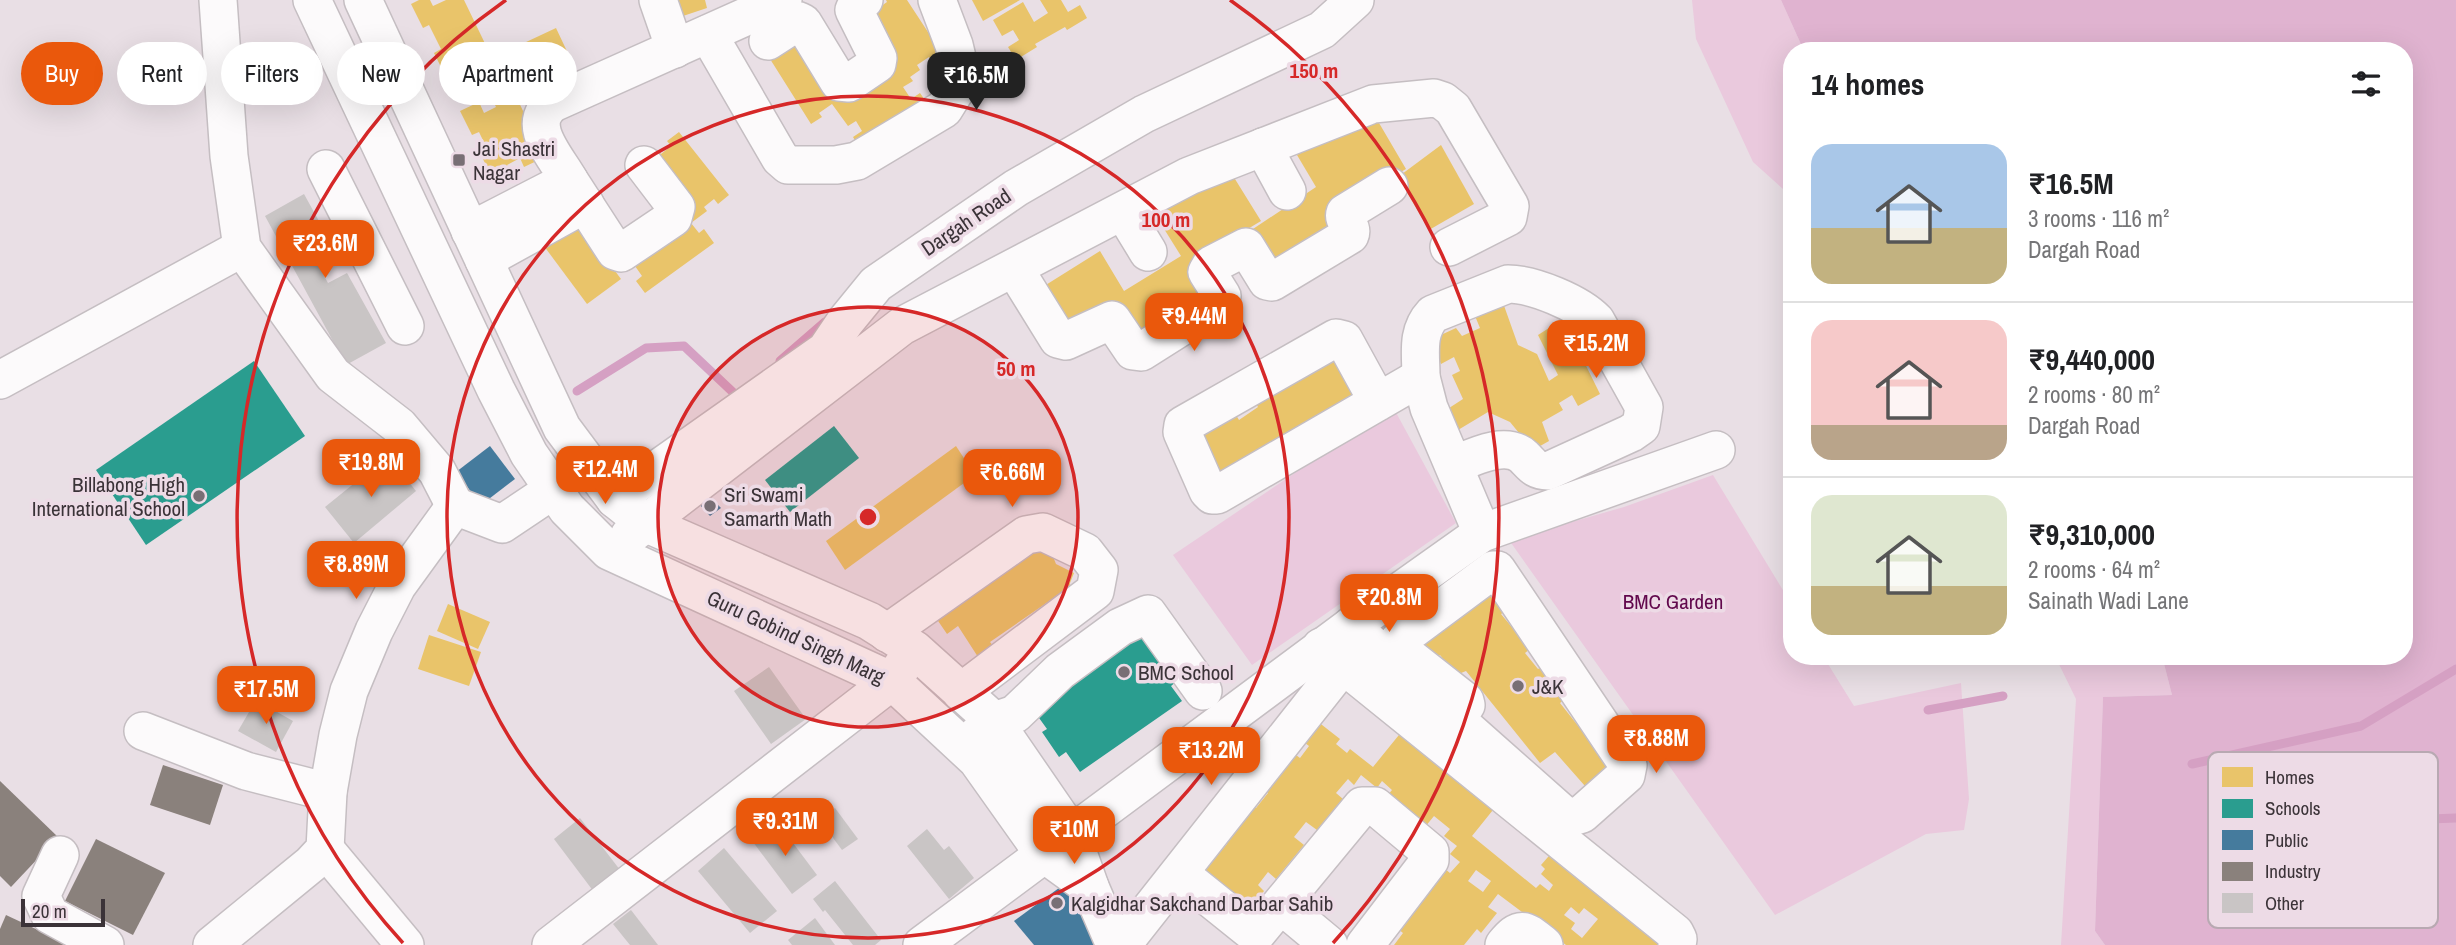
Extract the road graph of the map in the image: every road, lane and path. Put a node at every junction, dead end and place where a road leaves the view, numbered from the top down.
1 (218, 0) edge
2 (363, 0) edge
3 (658, 0) edge
4 (864, 0) edge
5 (937, 0) edge
6 (1355, 0) edge
7 (315, 1) edge
8 (746, 16) edge
9 (675, 49) junction
10 (1263, 147) junction
11 (644, 165) dead end
12 (326, 169) dead end
13 (1389, 187) dead end
14 (1287, 191) dead end
15 (577, 192) junction
16 (1123, 211) junction
17 (415, 221) junction
18 (477, 246) junction
19 (1449, 247) dead end
20 (242, 248) junction
21 (366, 248) junction
22 (1149, 252) dead end
23 (1014, 268) junction
24 (405, 326) dead end
25 (1421, 377) junction
26 (0, 380) edge
27 (1378, 402) junction
28 (562, 428) junction
29 (1716, 450) dead end
30 (529, 454) junction
31 (1454, 466) junction
32 (553, 490) junction
33 (615, 499) junction
34 (456, 506) junction
35 (645, 523) junction
36 (1482, 533) junction
37 (609, 551) junction
38 (1351, 626) junction
39 (901, 642) junction
40 (1332, 656) junction
41 (892, 681) junction
42 (1203, 691) dead end
43 (961, 692) junction
44 (1456, 719) junction
45 (994, 721) junction
46 (143, 731) dead end
47 (1499, 734) dead end
48 (961, 746) junction
49 (328, 792) junction
50 (1587, 810) junction
51 (1057, 843) junction
52 (325, 849) junction
53 (60, 855) dead end
54 (1180, 874) junction
55 (1280, 905) junction
56 (567, 940) edge
57 (105, 945) edge
58 (212, 945) edge
59 (405, 945) edge
60 (922, 945) edge
61 (1115, 945) edge
62 (1122, 945) edge
63 (1329, 945) edge
64 (1365, 945) edge
65 (1504, 945) edge
66 (1544, 945) edge
67 (1677, 945) edge

1 - 20 street
2 - 18 street, Guru Gobind Singh Marg
3 - 9 street
4 - 8 street
5 - 8 street
6 - 33 street, Dargah Road
7 - 17 street, Guru Gobind Singh Marg
8 - 9 street
9 - 15 street
10 - 14 street
10 - 16 street
10 - 19 street
11 - 15 street
12 - 21 street
13 - 23 street
15 - 18 street
16 - 22 street
16 - 23 street
17 - 21 street
17 - 30 street, Guru Gobind Singh Marg
18 - 28 street, Guru Gobind Singh Marg
20 - 26 street
20 - 34 street
21 - 24 street
23 - 35 street
25 - 27 street
25 - 31 street
25 - 31 street
27 - 27 street
28 - 30 street
28 - 33 street, Guru Gobind Singh Marg
29 - 36 street
30 - 32 street, Guru Gobind Singh Marg
31 - 36 street
32 - 34 street
32 - 37 street, Guru Gobind Singh Marg
33 - 35 street, Guru Gobind Singh Marg
34 - 49 street
35 - 37 street
35 - 39 street, Guru Gobind Singh Marg
36 - 38 street
37 - 41 street, Guru Gobind Singh Marg
38 - 40 street
38 - 44 street
39 - 41 street
39 - 43 street, Guru Gobind Singh Marg
39 - 43 street
40 - 51 street
40 - 54 street
40 - 67 street
41 - 48 street, Guru Gobind Singh Marg
41 - 56 street
42 - 45 street
43 - 45 street, Guru Gobind Singh Marg
44 - 50 street
44 - 50 street
45 - 48 street
45 - 51 street, Guru Gobind Singh Marg
46 - 49 street
47 - 50 street
48 - 51 street, Guru Gobind Singh Marg
49 - 52 street
51 - 60 street
51 - 61 street, Guru Gobind Singh Marg
52 - 58 street
52 - 59 street
53 - 57 street
54 - 55 street
54 - 62 street
55 - 63 street
55 - 64 street
65 - 66 street

